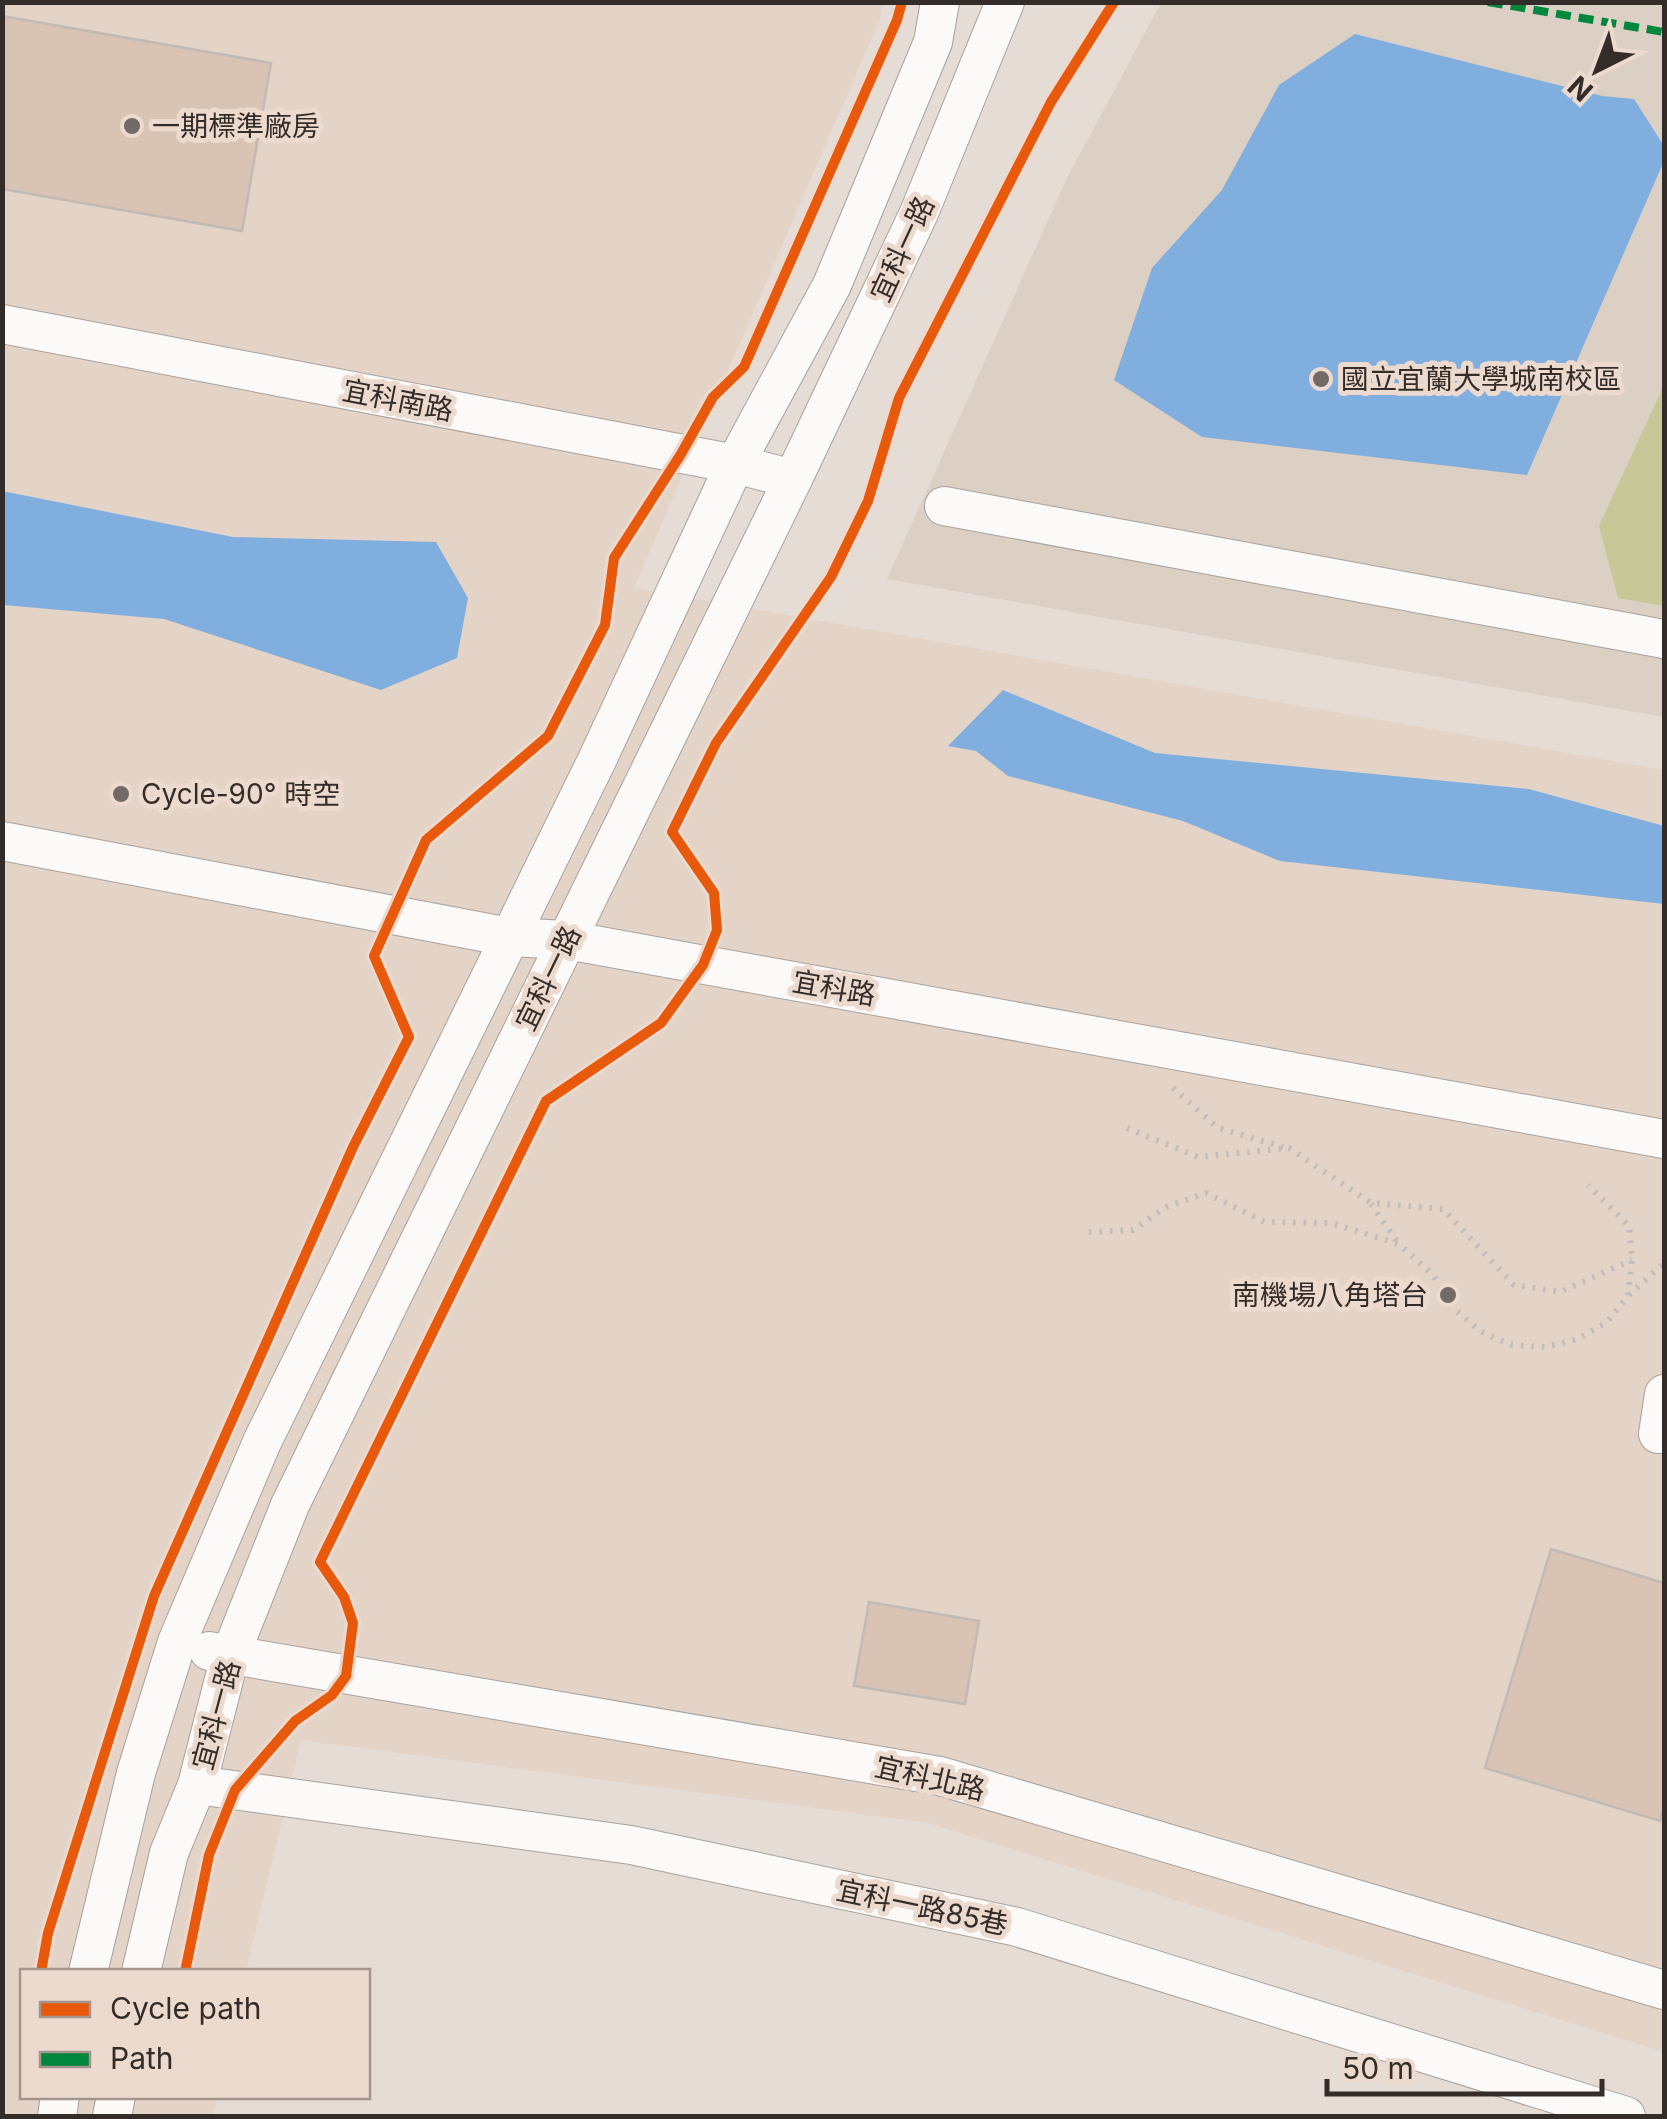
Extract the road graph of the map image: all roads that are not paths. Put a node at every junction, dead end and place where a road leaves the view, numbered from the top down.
1 (940, 2) edge
2 (1005, 2) edge
3 (2, 324) edge
4 (735, 464) junction
5 (793, 479) junction
6 (944, 506) dead end
7 (1664, 639) edge
8 (2, 841) edge
9 (509, 937) junction
10 (567, 940) junction
11 (1664, 1139) edge
12 (1664, 1394) edge
13 (1658, 1434) dead end
14 (178, 1642) junction
15 (230, 1656) junction
16 (197, 1785) junction
17 (89, 1969) edge
18 (142, 1969) edge
19 (1664, 1990) edge
20 (1626, 2116) edge

1 - 4 street, 宜科一路
2 - 5 street, 宜科一路
3 - 4 street, 宜科南路
4 - 5 street, 宜科南路
4 - 9 street, 宜科一路
5 - 10 street, 宜科一路
6 - 7 street
8 - 9 street, 宜科路
9 - 10 street, 宜科路
9 - 14 street, 宜科一路
10 - 11 street, 宜科路
10 - 15 street, 宜科一路
12 - 13 street
14 - 15 street, 宜科北路
14 - 17 street, 宜科一路
15 - 16 street, 宜科一路
15 - 19 street, 宜科北路
16 - 18 street, 宜科一路
16 - 20 street, 宜科一路85巷

